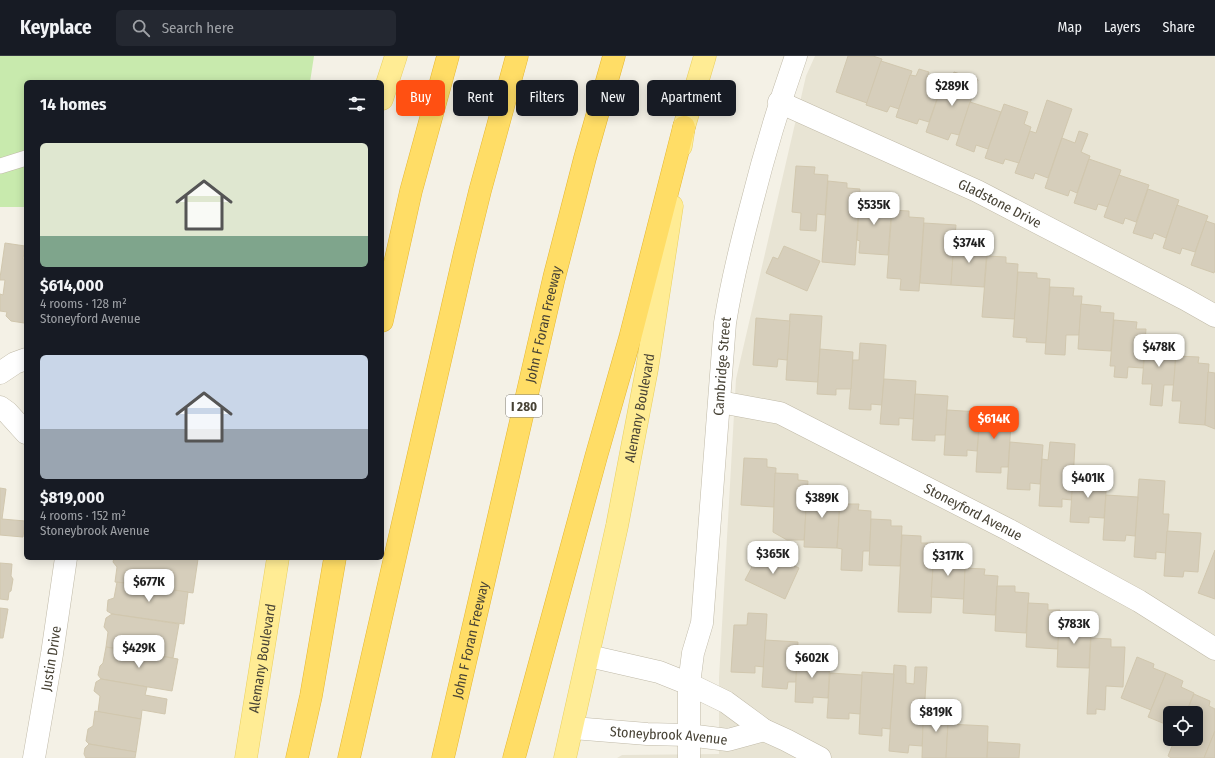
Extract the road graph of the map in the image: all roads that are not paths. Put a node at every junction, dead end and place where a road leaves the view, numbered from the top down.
1 (396, 56) edge
2 (448, 56) edge
3 (517, 56) edge
4 (614, 56) edge
5 (705, 56) edge
6 (796, 56) edge
7 (384, 93) edge
8 (780, 102) junction
9 (684, 127) junction
10 (24, 159) edge
11 (0, 166) edge
12 (384, 312) edge
13 (1215, 316) edge
14 (24, 360) edge
15 (0, 373) edge
16 (720, 402) junction
17 (0, 407) edge
18 (24, 431) edge
19 (66, 560) edge
20 (278, 560) edge
21 (335, 560) edge
22 (1215, 650) edge
23 (589, 656) junction
24 (689, 684) junction
25 (573, 728) junction
26 (764, 730) junction
27 (688, 735) junction
28 (34, 758) edge
29 (246, 758) edge
30 (297, 758) edge
31 (349, 758) edge
32 (443, 758) edge
33 (514, 758) edge
34 (565, 758) edge
35 (689, 758) edge
36 (820, 758) edge

1 - 7 main road
2 - 12 highway
3 - 31 highway
4 - 32 highway, John F Foran Freeway / I 280
5 - 9 main road, Alemany Boulevard
6 - 8 street, Cambridge Street
8 - 13 street, Gladstone Drive
8 - 16 street, Cambridge Street
9 - 23 main road, Alemany Boulevard
9 - 33 highway
10 - 11 lane
14 - 15 street
16 - 22 street, Stoneyford Avenue
16 - 24 street, Cambridge Street
17 - 18 street
19 - 28 street, Justin Drive
20 - 29 main road, Alemany Boulevard
21 - 30 highway
23 - 24 street
23 - 25 main road, Alemany Boulevard
24 - 26 street
24 - 27 street, Cambridge Street
25 - 27 street, Stoneybrook Avenue
25 - 34 main road, Alemany Boulevard
26 - 27 street, Stoneybrook Avenue
26 - 36 street
27 - 35 street, Cambridge Street

